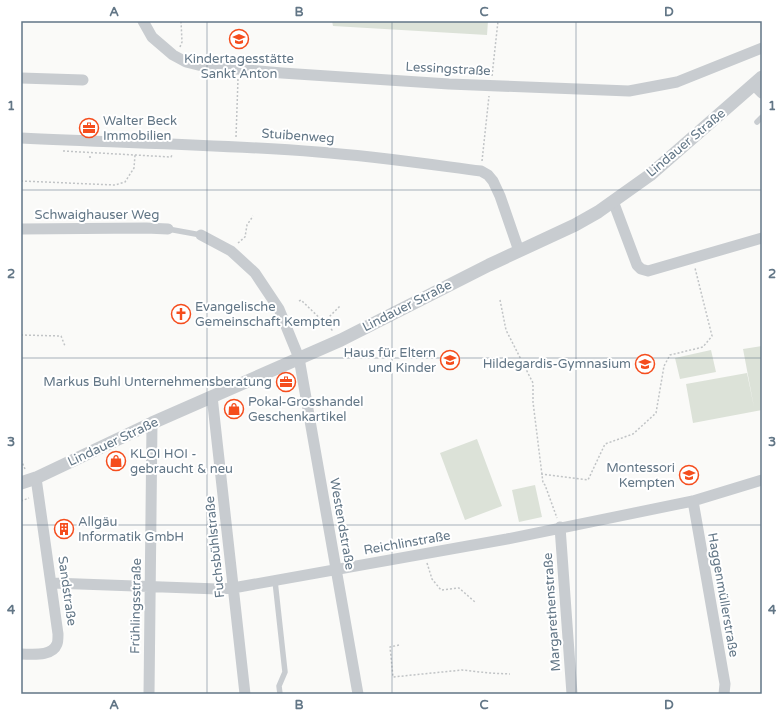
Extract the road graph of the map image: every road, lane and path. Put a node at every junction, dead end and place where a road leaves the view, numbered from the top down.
1 (143, 21) edge
2 (181, 21) edge
3 (177, 48) dead end
4 (762, 48) edge
5 (21, 78) edge
6 (238, 79) dead end
7 (83, 80) dead end
8 (759, 85) edge
9 (236, 125) dead end
10 (21, 138) edge
11 (175, 144) junction
12 (60, 151) dead end
13 (135, 155) junction
14 (89, 179) dead end
15 (21, 181) edge
16 (89, 183) junction
17 (613, 201) junction
18 (253, 216) dead end
19 (21, 230) edge
20 (168, 230) joint
21 (201, 235) joint
22 (762, 238) edge
23 (232, 251) junction
24 (519, 251) junction
25 (693, 258) junction
26 (500, 300) dead end
27 (299, 301) dead end
28 (341, 305) dead end
29 (324, 322) junction
30 (21, 335) edge
31 (342, 340) junction
32 (65, 346) dead end
33 (299, 358) junction
34 (212, 396) junction
35 (152, 423) junction
36 (24, 468) dead end
37 (21, 469) edge
38 (542, 474) junction
39 (36, 478) junction
40 (762, 480) edge
41 (21, 483) edge
42 (693, 501) junction
43 (560, 527) junction
44 (425, 554) junction
45 (336, 570) junction
46 (275, 581) junction
47 (52, 583) junction
48 (150, 587) junction
49 (233, 588) junction
50 (475, 602) dead end
51 (399, 645) dead end
52 (21, 654) edge
53 (510, 674) dead end
54 (149, 694) edge
55 (245, 694) edge
56 (280, 694) edge
57 (358, 694) edge
58 (572, 694) edge
59 (724, 694) edge

1 - 4 street, Lessingstraße
2 - 3 path
5 - 7 street
6 - 9 path
8 - 17 street, Lindauer Straße
10 - 11 street, Stuibenweg
11 - 13 path
11 - 24 street, Stuibenweg
12 - 13 path
13 - 16 path
14 - 16 path
15 - 16 path
17 - 24 street, Lindauer Straße
17 - 25 street
18 - 23 path
19 - 20 street, Schwaighauser Weg
20 - 21 lane, Schwaighauser Weg
21 - 23 street, Schwaighauser Weg
22 - 25 street
23 - 33 street, Schwaighauser Weg
24 - 31 street, Lindauer Straße
25 - 38 path
26 - 38 path
27 - 29 path
28 - 29 path
29 - 31 path
30 - 32 path
31 - 33 street, Lindauer Straße
33 - 34 street, Lindauer Straße
33 - 45 street, Westendstraße
34 - 35 street, Lindauer Straße
34 - 49 street, Fuchsbühlstraße
35 - 39 street, Lindauer Straße
35 - 48 street, Frühlingsstraße
36 - 37 path
38 - 43 path
39 - 41 street, Lindauer Straße
39 - 47 street, Sandstraße
40 - 42 street, Reichlinstraße
42 - 43 street, Reichlinstraße
42 - 59 street, Haggenmüllerstraße
43 - 44 street, Reichlinstraße
43 - 58 street, Margarethenstraße
44 - 45 street, Reichlinstraße
44 - 50 path
45 - 46 street, Reichlinstraße
45 - 57 street, Westendstraße
46 - 49 street, Reichlinstraße
46 - 56 lane
47 - 48 street, Reichlinstraße
47 - 52 street, Sandstraße
48 - 49 street, Reichlinstraße
48 - 54 street, Frühlingsstraße
49 - 55 street, Fuchsbühlstraße
51 - 53 path

